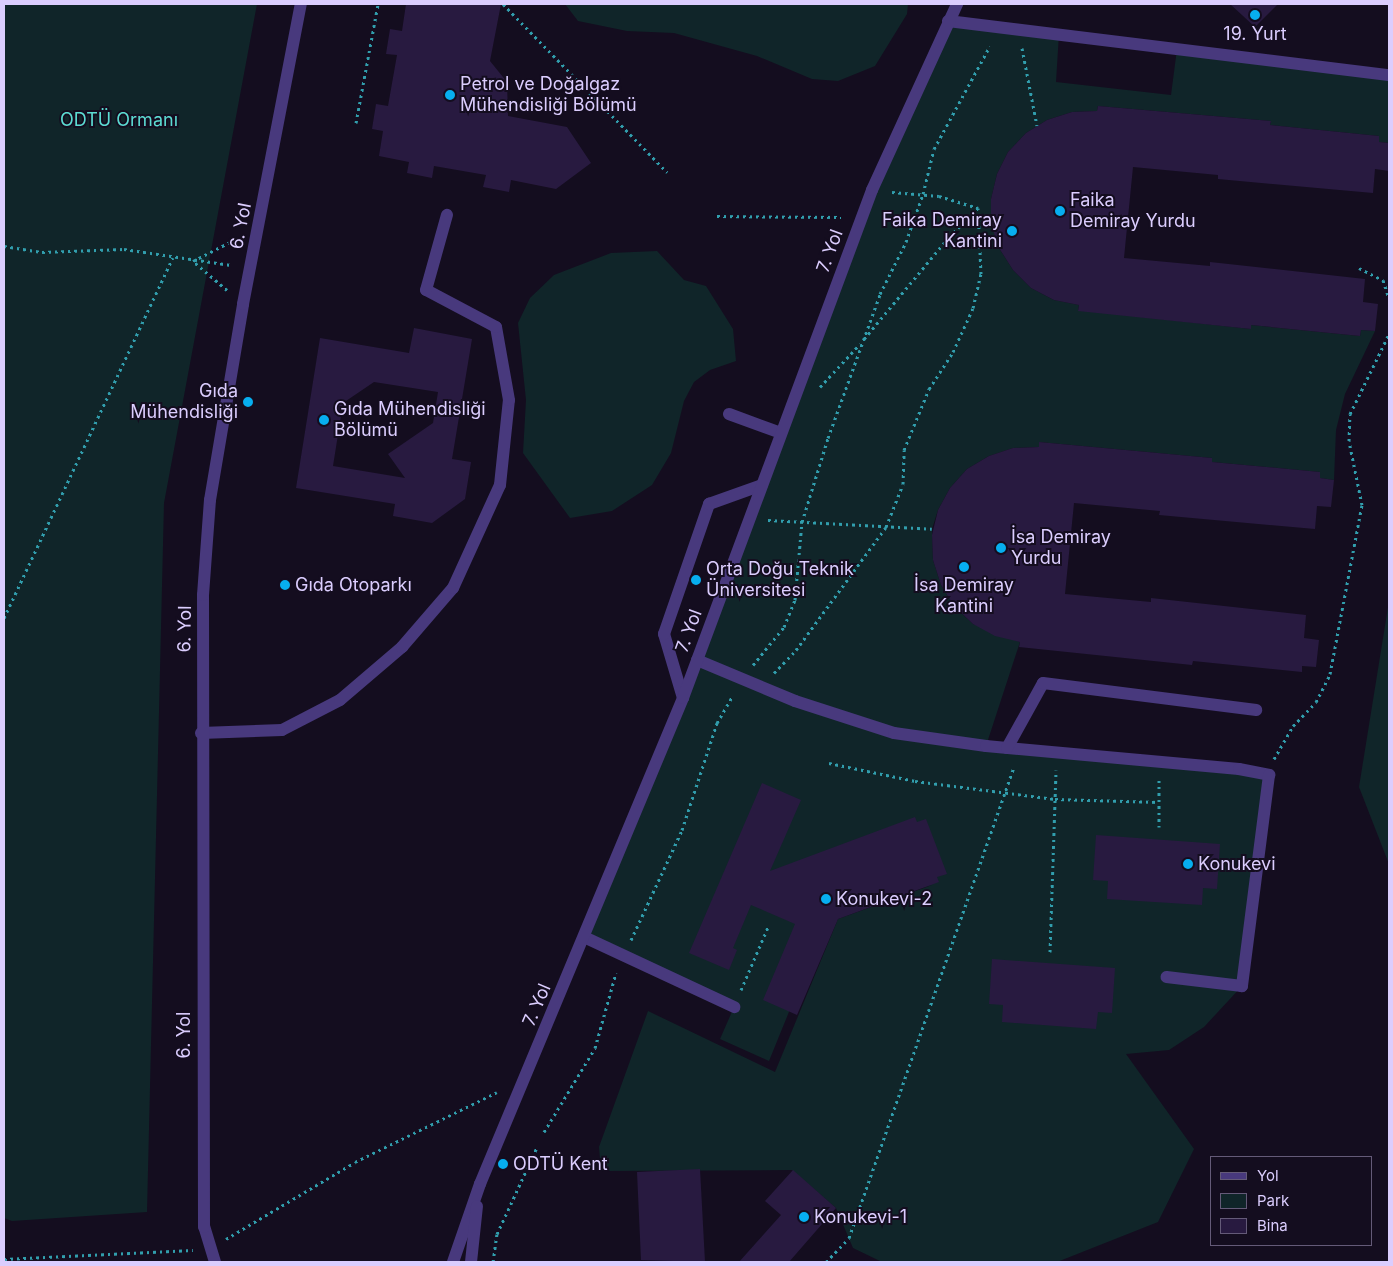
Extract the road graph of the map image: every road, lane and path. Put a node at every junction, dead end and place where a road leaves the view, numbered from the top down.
1 (301, 4) edge
2 (378, 4) edge
3 (503, 4) edge
4 (957, 4) edge
5 (948, 20) junction
6 (996, 26) junction
7 (1018, 29) junction
8 (1389, 75) edge
9 (356, 123) dead end
10 (1037, 126) dead end
11 (667, 172) dead end
12 (872, 190) junction
13 (923, 194) junction
14 (978, 208) junction
15 (447, 216) dead end
16 (717, 216) dead end
17 (861, 218) junction
18 (259, 228) junction
19 (4, 246) edge
20 (173, 258) junction
21 (193, 261) junction
22 (251, 266) junction
23 (1359, 268) dead end
24 (1389, 298) edge
25 (243, 304) junction
26 (1389, 334) edge
27 (862, 342) junction
28 (816, 390) dead end
29 (728, 414) dead end
30 (781, 433) junction
31 (762, 485) junction
32 (750, 519) junction
33 (802, 522) junction
34 (886, 527) junction
35 (932, 529) dead end
36 (4, 618) edge
37 (697, 660) junction
38 (742, 678) junction
39 (762, 686) junction
40 (683, 698) junction
41 (1256, 710) dead end
42 (201, 733) junction
43 (1006, 748) junction
44 (1020, 749) junction
45 (1056, 753) junction
46 (1159, 762) junction
47 (829, 763) dead end
48 (1269, 775) junction
49 (1006, 792) junction
50 (1055, 799) junction
51 (1159, 802) junction
52 (1159, 827) dead end
53 (768, 927) dead end
54 (584, 937) junction
55 (1050, 952) dead end
56 (624, 955) junction
57 (1167, 978) dead end
58 (734, 1007) joint
59 (525, 1079) junction
60 (544, 1132) dead end
61 (537, 1147) dead end
62 (480, 1184) junction
63 (210, 1249) junction
64 (4, 1259) edge
65 (215, 1262) edge
66 (453, 1262) edge
67 (472, 1262) edge
68 (493, 1262) edge
69 (826, 1262) edge

1 - 18 street, 6. Yol
2 - 9 path
3 - 11 path
4 - 5 street, 7. Yol
5 - 6 street
5 - 12 street, 7. Yol
6 - 7 street
6 - 13 path
7 - 8 street
7 - 10 path
12 - 13 path
12 - 17 street, 7. Yol
13 - 14 path
13 - 27 path
14 - 27 path
14 - 34 path
15 - 42 street
16 - 17 path
17 - 30 street, 7. Yol
18 - 21 path
18 - 22 street, 6. Yol
19 - 20 path
20 - 21 path
20 - 36 path
21 - 22 path
21 - 25 path
22 - 25 street, 6. Yol
23 - 24 path
25 - 42 street, 6. Yol
26 - 48 path
27 - 28 path
27 - 33 path
29 - 30 street
30 - 31 street, 7. Yol
31 - 32 street, 7. Yol
31 - 40 street
32 - 33 path
32 - 37 street, 7. Yol
33 - 34 path
33 - 38 path
34 - 35 path
34 - 39 path
37 - 38 street
37 - 40 street, 7. Yol
38 - 39 street
38 - 56 path
39 - 43 street
40 - 54 street, 7. Yol
41 - 43 street
42 - 63 street, 6. Yol
43 - 44 street
44 - 45 street
44 - 49 path
45 - 46 street
45 - 50 path
46 - 48 street
46 - 51 path
47 - 49 path
48 - 57 street
49 - 50 path
49 - 69 path
50 - 51 path
50 - 55 path
51 - 52 path
53 - 58 path
54 - 56 street
54 - 59 street, 7. Yol
56 - 58 street
56 - 60 path
59 - 62 street, 7. Yol
59 - 63 path
61 - 68 path
62 - 66 street, 7. Yol
62 - 67 street, 7. Yol
63 - 64 path
63 - 65 street, 6. Yol

